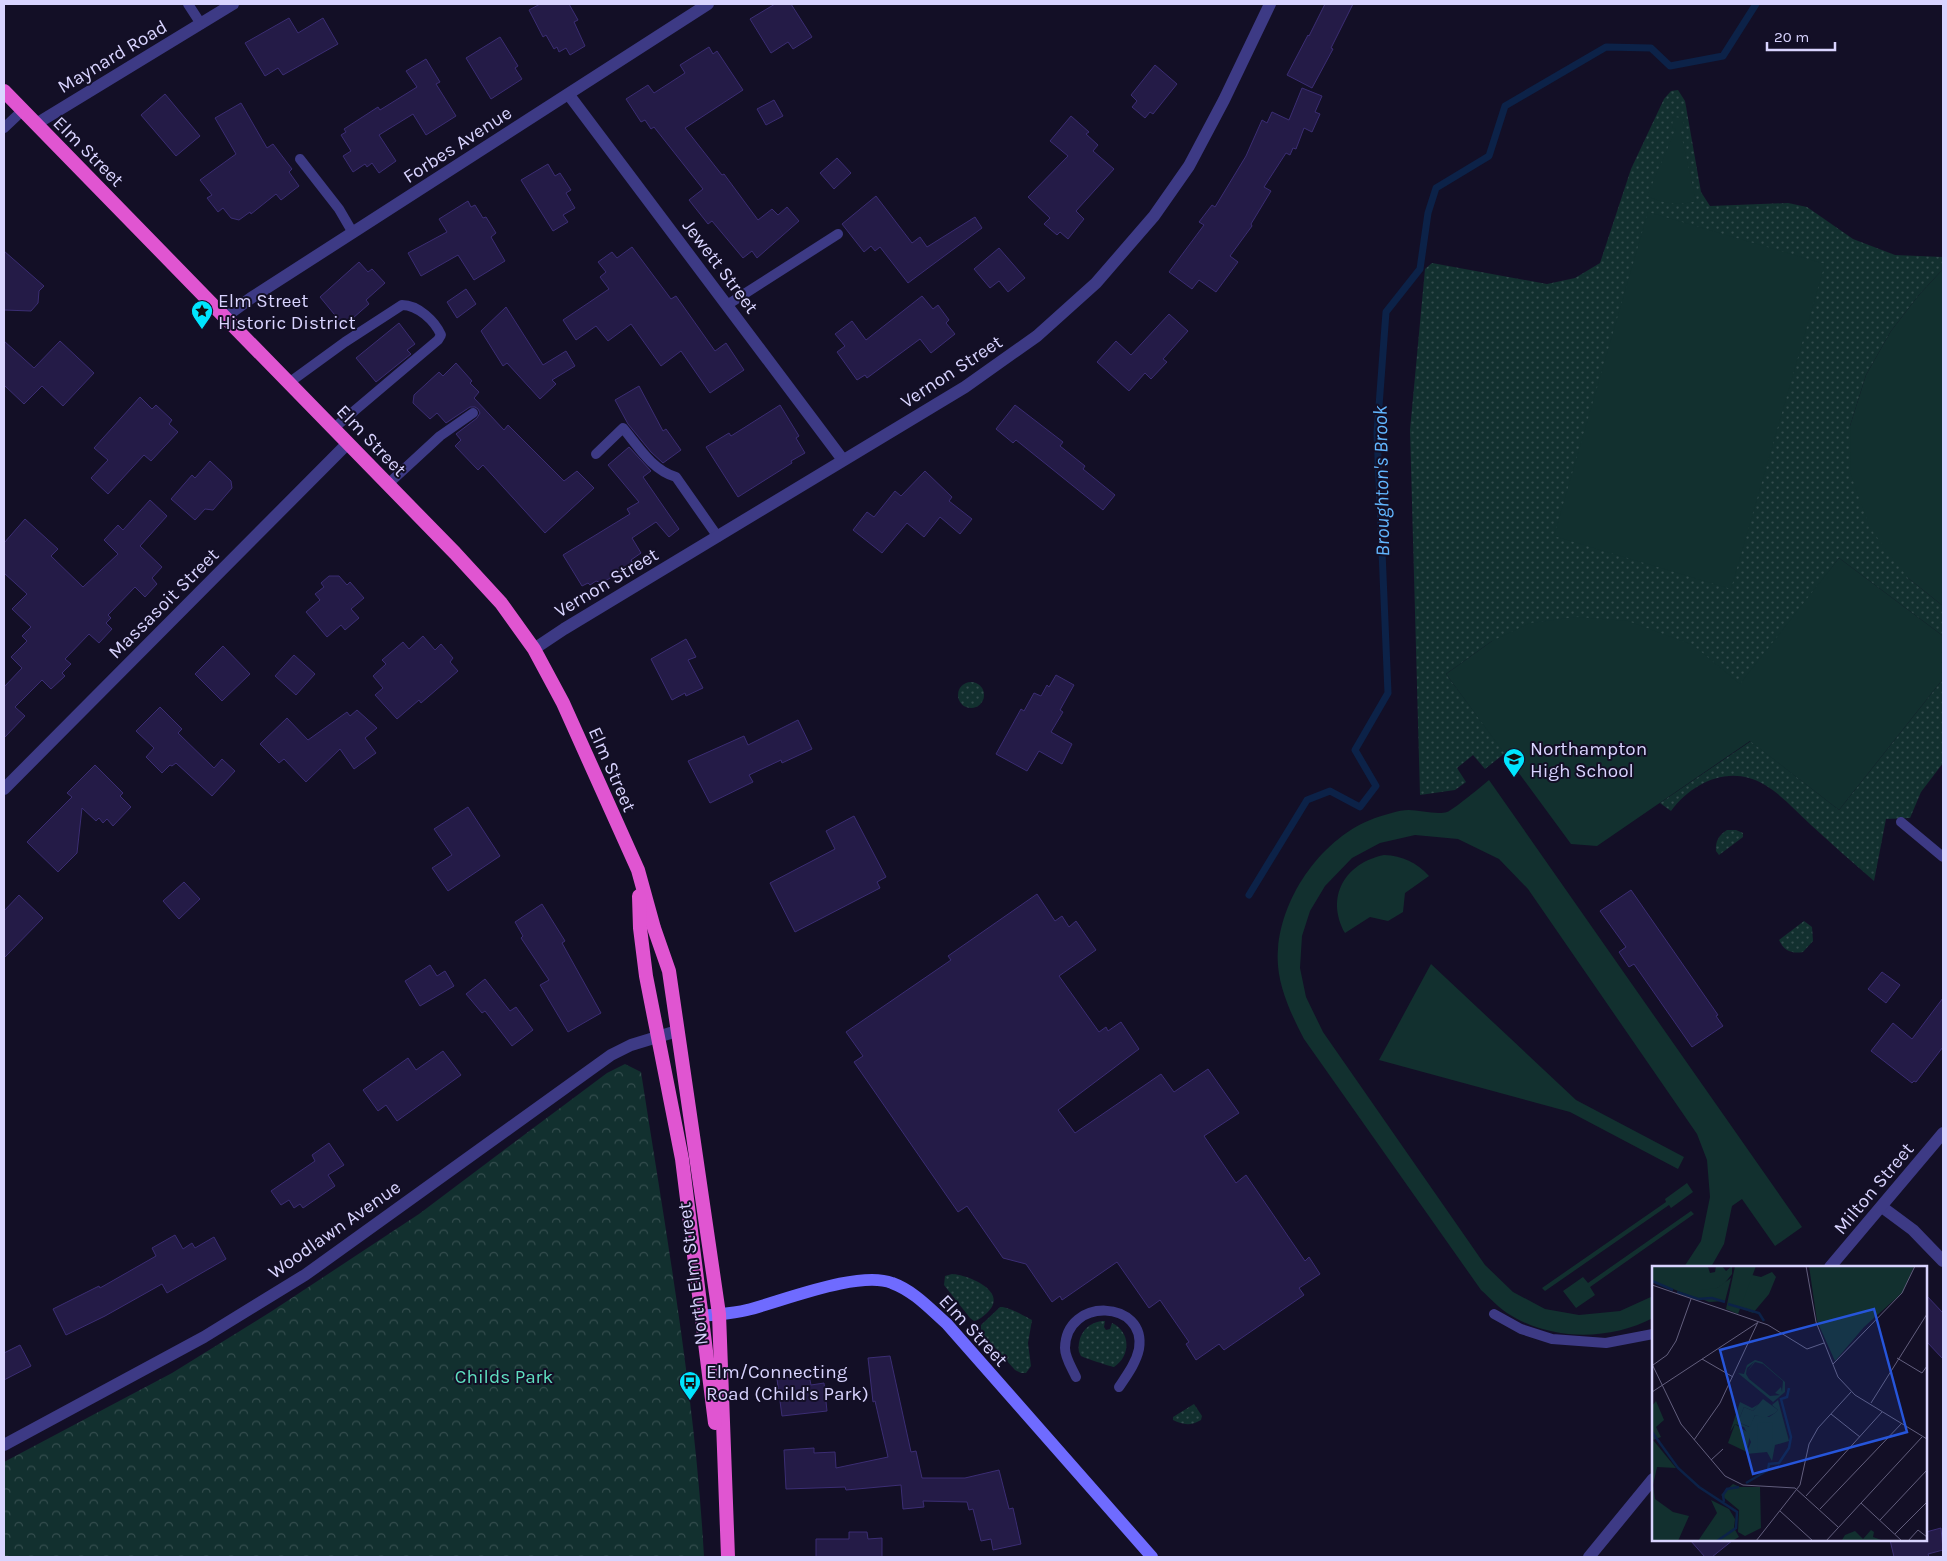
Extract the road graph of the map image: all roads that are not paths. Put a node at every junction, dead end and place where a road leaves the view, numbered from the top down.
1 (188, 4) edge
2 (234, 4) edge
3 (708, 4) edge
4 (1270, 4) edge
5 (201, 24) junction
6 (4, 91) edge
7 (569, 95) junction
8 (23, 110) junction
9 (36, 124) junction
10 (4, 128) edge
11 (300, 159) dead end
12 (353, 233) junction
13 (838, 234) dead end
14 (727, 305) junction
15 (225, 317) junction
16 (290, 382) junction
17 (473, 413) dead end
18 (334, 428) junction
19 (348, 443) junction
20 (596, 454) dead end
21 (843, 460) junction
22 (388, 484) junction
23 (718, 538) junction
24 (534, 649) junction
25 (4, 789) edge
26 (1901, 822) dead end
27 (1943, 857) edge
28 (638, 870) junction
29 (677, 1031) junction
30 (658, 1037) junction
31 (1943, 1133) edge
32 (1882, 1207) junction
33 (1943, 1261) edge
34 (1831, 1266) edge
35 (719, 1314) junction
36 (1494, 1314) dead end
37 (701, 1316) junction
38 (1652, 1334) edge
39 (1076, 1377) dead end
40 (1119, 1387) dead end
41 (4, 1445) edge
42 (1652, 1480) edge
43 (726, 1513) junction
44 (728, 1557) edge
45 (1152, 1557) edge
46 (1589, 1557) edge

1 - 5 lane
2 - 5 street, Maynard Road
3 - 7 street, Forbes Avenue
4 - 21 street, Vernon Street
5 - 9 street, Maynard Road
6 - 8 highway, Elm Street
7 - 12 street, Forbes Avenue
7 - 14 street, Jewett Street
8 - 9 highway, Elm Street
8 - 10 lane
9 - 15 highway, Elm Street
11 - 12 lane
12 - 15 street, Forbes Avenue
13 - 14 lane
14 - 21 street, Jewett Street
15 - 16 highway, Elm Street
16 - 18 highway, Elm Street
16 - 18 lane
17 - 22 lane
18 - 19 highway, Elm Street
19 - 22 highway, Elm Street
19 - 25 street, Massasoit Street
20 - 23 lane
21 - 23 street, Vernon Street
22 - 24 highway, Elm Street
23 - 24 street, Vernon Street
24 - 28 highway, Elm Street
26 - 27 lane
28 - 29 highway, Elm Street
28 - 30 highway, Elm Street
29 - 30 street, Woodlawn Avenue
29 - 35 highway, North Elm Street
30 - 37 highway, North Elm Street
30 - 41 street, Woodlawn Avenue
31 - 32 street, Milton Street
32 - 33 street
32 - 34 street, Milton Street
35 - 37 main road, Elm Street
35 - 43 highway, North Elm Street
35 - 45 main road, Elm Street
36 - 38 lane
37 - 43 highway, North Elm Street
39 - 40 lane
42 - 46 street
43 - 44 highway, North Elm Street

